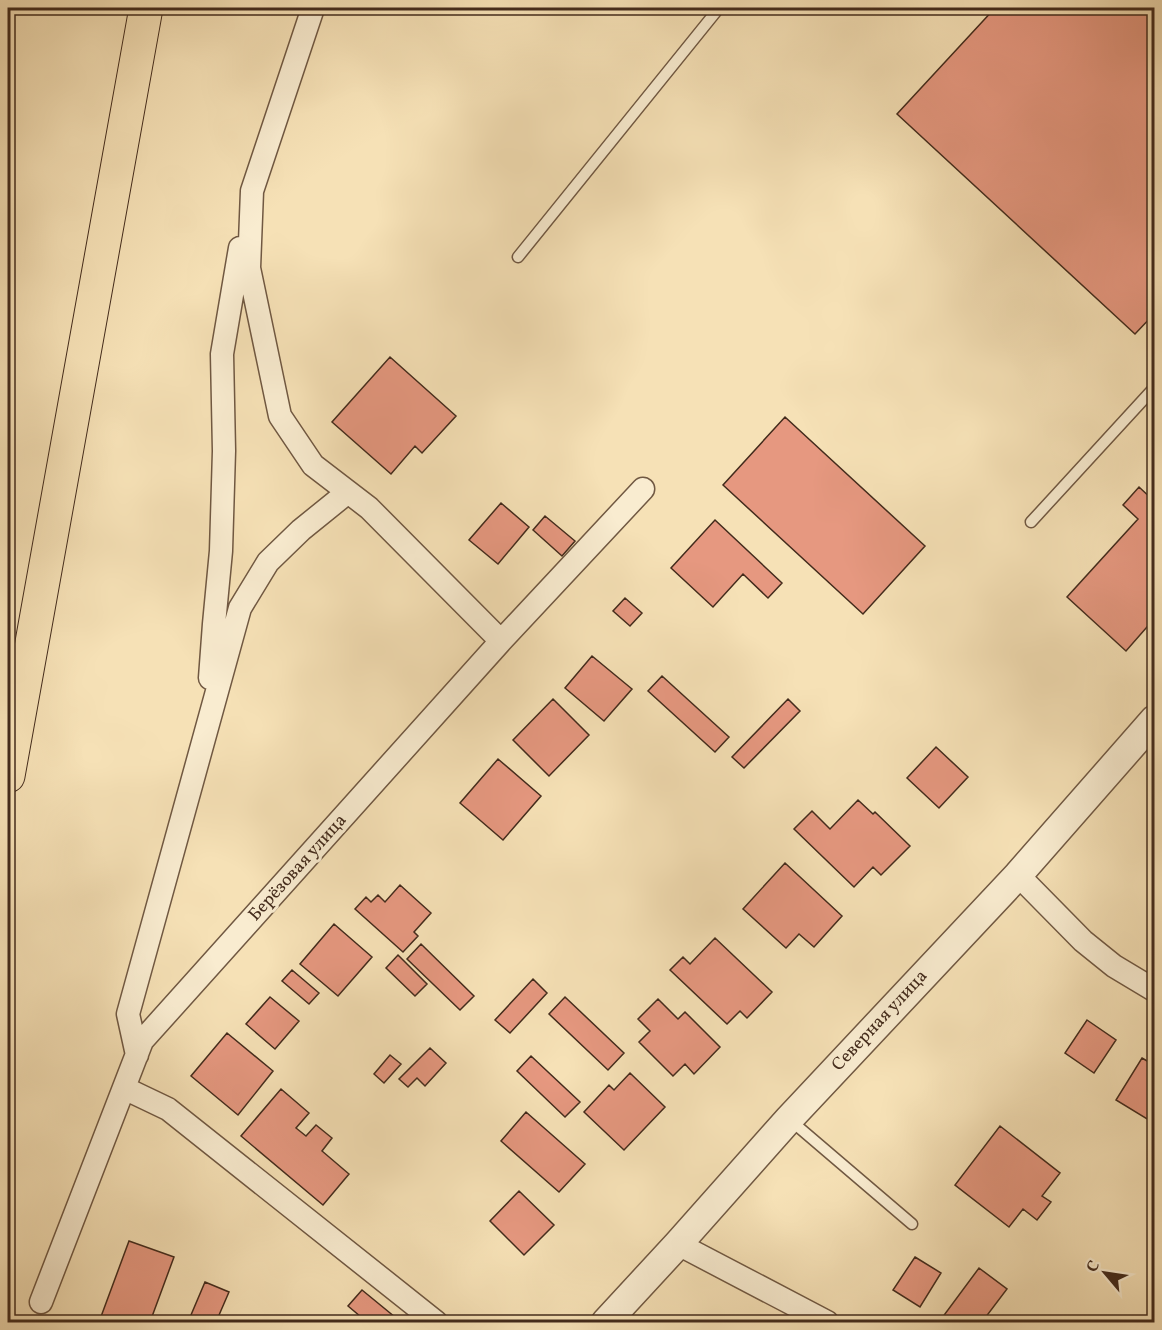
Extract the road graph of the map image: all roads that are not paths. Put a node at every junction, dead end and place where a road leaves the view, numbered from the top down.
1 (146, 8) edge
2 (313, 8) edge
3 (719, 8) edge
4 (252, 191) junction
5 (518, 257) dead end
6 (1155, 388) edge
7 (643, 489) dead end
8 (348, 492) junction
9 (1031, 522) dead end
10 (501, 641) junction
11 (1155, 720) edge
12 (208, 724) junction
13 (8, 776) edge
14 (1017, 875) junction
15 (1155, 990) edge
16 (137, 1055) junction
17 (124, 1088) junction
18 (789, 1119) junction
19 (912, 1224) dead end
20 (678, 1244) junction
21 (41, 1302) dead end
22 (436, 1323) edge
23 (606, 1323) edge
24 (826, 1323) edge

1 - 13 highway
2 - 4 street
3 - 5 lane
4 - 8 street
4 - 12 street
6 - 9 lane
7 - 10 street, Берёзовая улица
8 - 10 street
8 - 12 street
10 - 16 street, Берёзовая улица
11 - 14 street, Северная улица
12 - 16 street
14 - 15 street
14 - 18 street, Северная улица
16 - 17 street, Берёзовая улица
17 - 21 street, Берёзовая улица
17 - 22 street
18 - 19 lane
18 - 20 street, Северная улица
20 - 23 street, Северная улица
20 - 24 street

